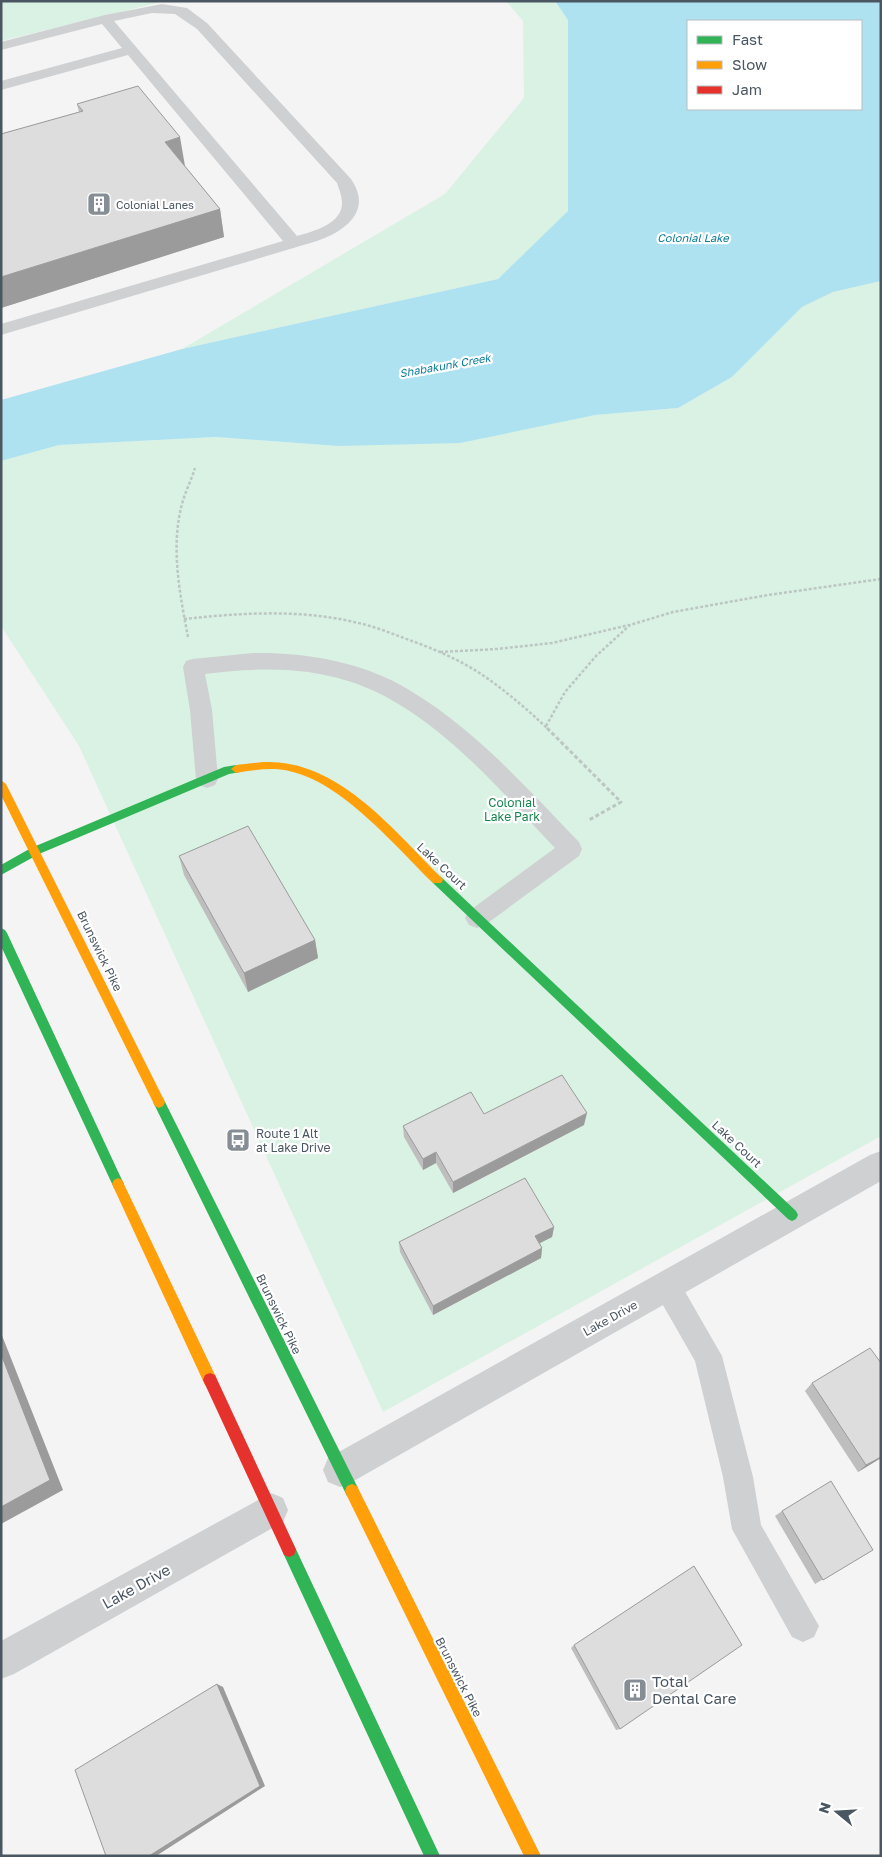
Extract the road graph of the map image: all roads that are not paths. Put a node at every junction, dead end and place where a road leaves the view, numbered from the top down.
1 (105, 20) junction
2 (1, 46) edge
3 (130, 50) junction
4 (1, 86) edge
5 (164, 89) junction
6 (145, 94) edge
7 (294, 243) junction
8 (1, 330) edge
9 (206, 779) junction
10 (1, 784) edge
11 (35, 851) junction
12 (1, 871) edge
13 (476, 918) junction
14 (1, 933) edge
15 (881, 1166) edge
16 (792, 1215) junction
17 (666, 1286) junction
18 (340, 1470) junction
19 (271, 1510) junction
20 (803, 1626) dead end
21 (1, 1661) edge
22 (432, 1856) edge
23 (533, 1856) edge

1 - 2 lane
1 - 3 lane
1 - 7 lane
3 - 4 lane
3 - 5 lane
5 - 6 lane
5 - 7 lane
7 - 8 lane
9 - 11 main road, Lake Court
9 - 13 main road, Lake Court
9 - 13 lane
10 - 11 main road, Brunswick Pike
11 - 12 main road, Lake Court
11 - 18 main road, Brunswick Pike
13 - 16 main road, Lake Court
14 - 19 main road
15 - 16 street, Lake Drive
16 - 17 street, Lake Drive
17 - 18 street, Lake Drive
17 - 20 lane
18 - 23 main road, Brunswick Pike
19 - 21 street, Lake Drive
19 - 22 main road

